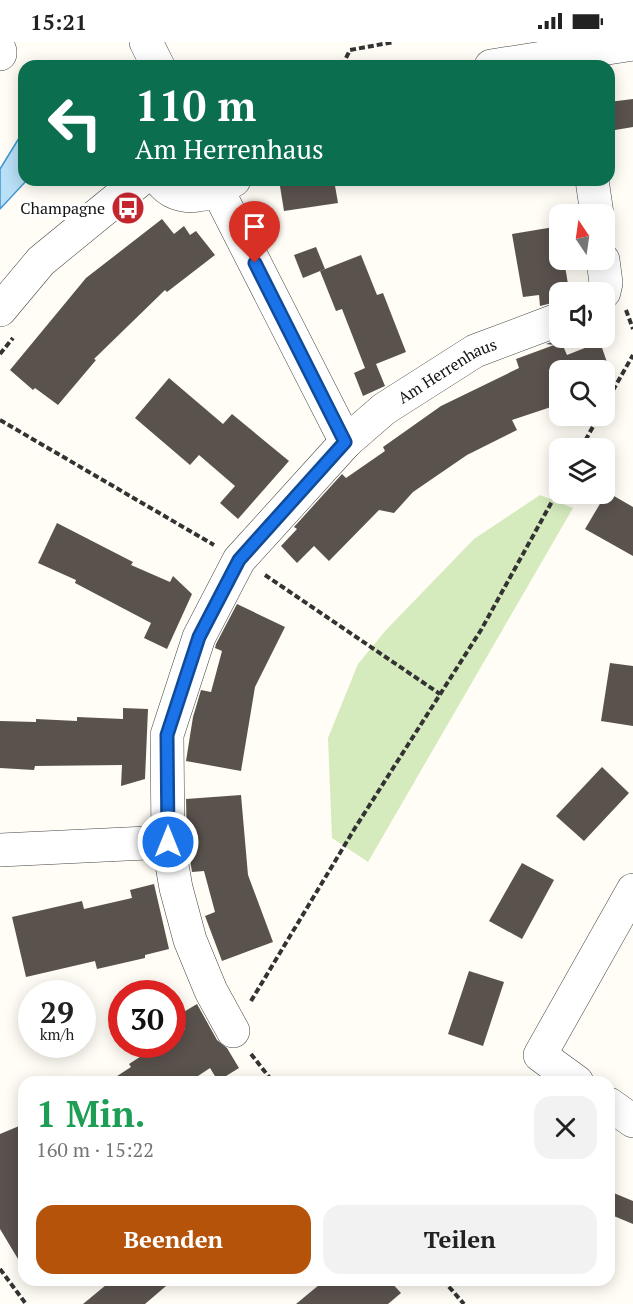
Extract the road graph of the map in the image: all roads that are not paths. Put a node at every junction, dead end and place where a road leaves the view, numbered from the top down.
1 (146, 42) edge
2 (633, 44) edge
3 (155, 60) edge
4 (576, 60) edge
5 (133, 186) edge
6 (169, 186) edge
7 (226, 186) edge
8 (593, 186) edge
9 (596, 204) edge
10 (7, 323) edge
11 (549, 323) edge
12 (345, 442) junction
13 (168, 842) junction
14 (0, 850) edge
15 (633, 891) edge
16 (233, 1031) road end
17 (570, 1076) edge
18 (615, 1108) edge
19 (633, 1121) edge

1 - 3 street
2 - 4 street
5 - 10 street
6 - 7 street
7 - 12 street
8 - 9 street
11 - 12 street, Am Herrenhaus
12 - 13 street, Am Herrenhaus
13 - 14 street
13 - 16 street, Am Herrenhaus
15 - 17 street
18 - 19 street

